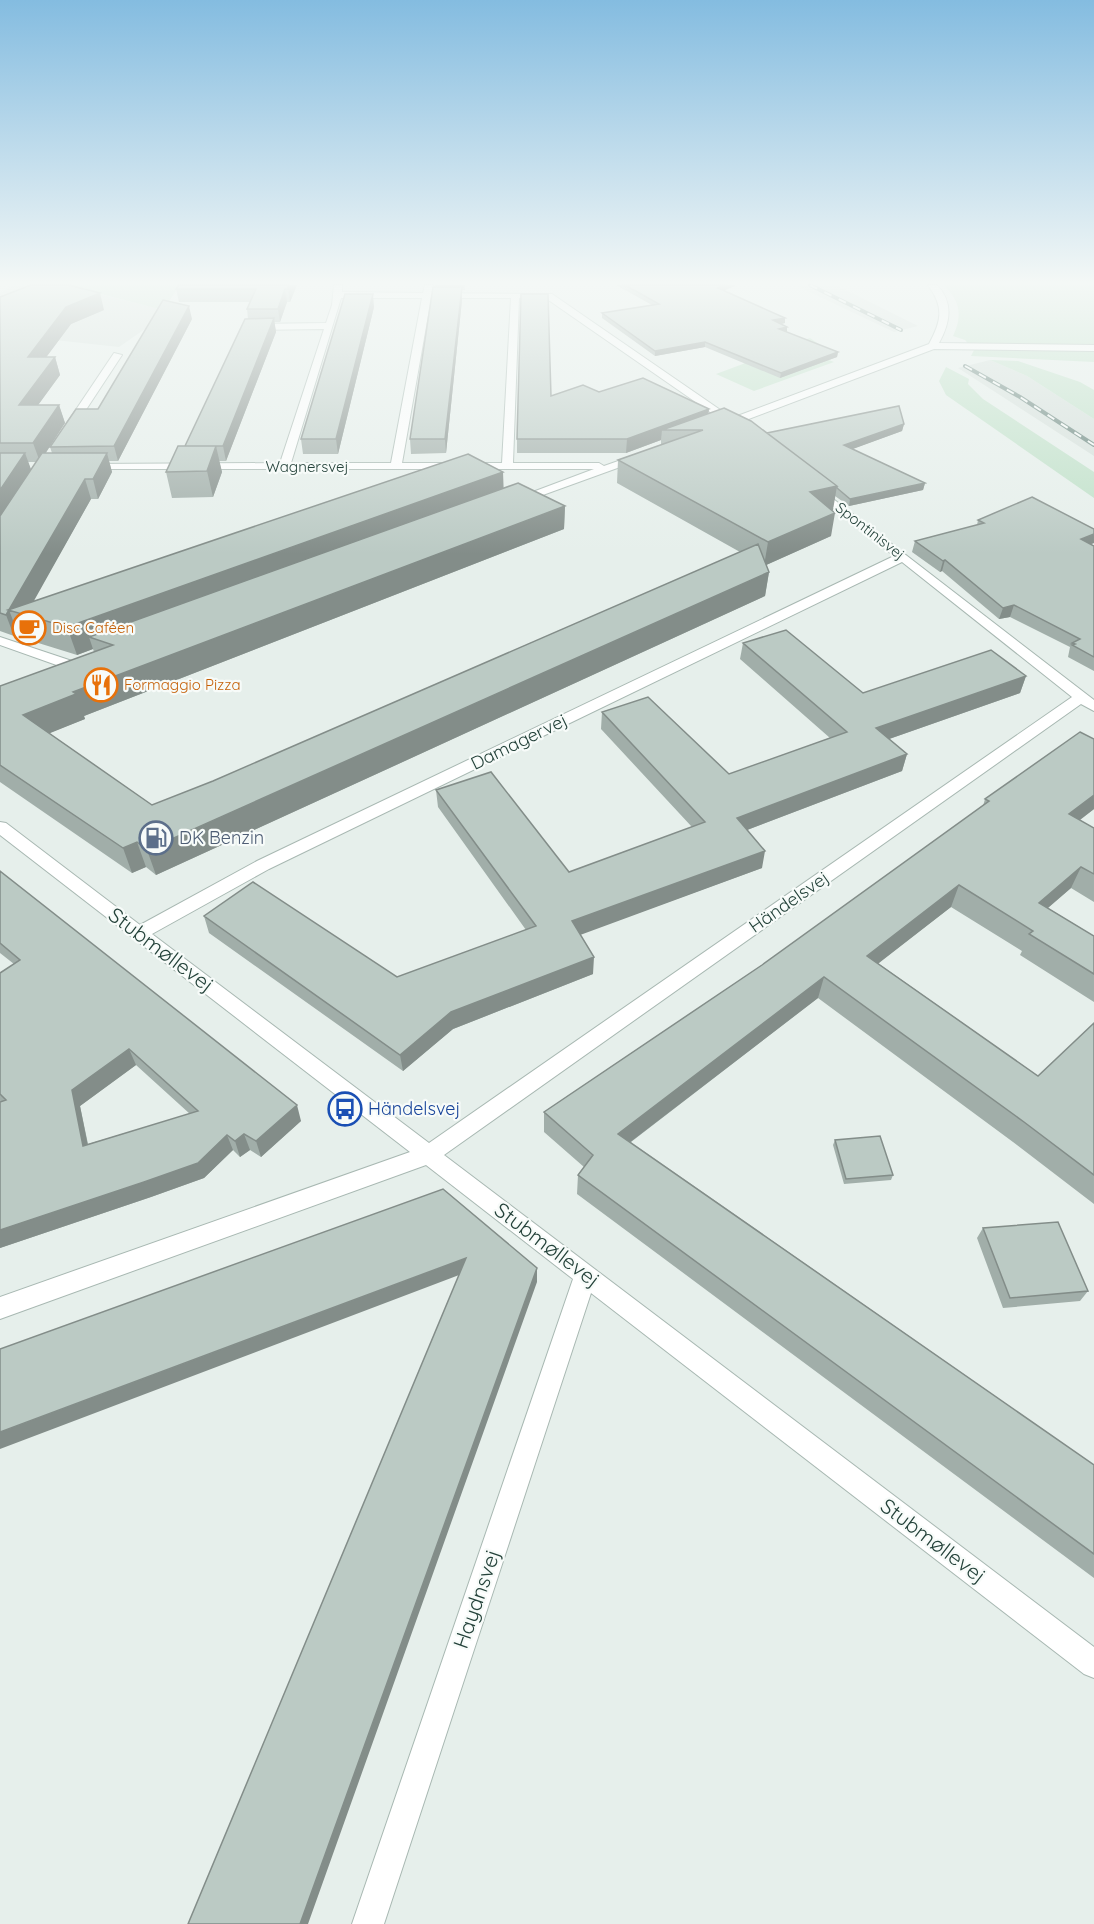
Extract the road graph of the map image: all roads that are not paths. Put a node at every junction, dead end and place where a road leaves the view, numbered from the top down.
1 (104, 375) edge
2 (313, 375) edge
3 (413, 375) edge
4 (511, 375) edge
5 (663, 375) edge
6 (856, 375) edge
7 (731, 422) junction
8 (710, 430) edge
9 (747, 435) edge
10 (62, 439) edge
11 (655, 450) edge
12 (284, 466) junction
13 (396, 466) junction
14 (507, 466) junction
15 (613, 466) junction
16 (80, 467) edge
17 (802, 478) edge
18 (505, 506) edge
19 (903, 557) junction
20 (0, 641) edge
21 (49, 673) edge
22 (1087, 702) edge
23 (0, 827) edge
24 (139, 933) junction
25 (428, 1155) junction
26 (585, 1275) junction
27 (0, 1308) edge
28 (1094, 1664) edge
29 (368, 1924) edge

1 - 10 street
2 - 12 street
3 - 13 street
4 - 14 street
5 - 7 street
6 - 7 street
7 - 8 street
7 - 9 street
11 - 15 street
12 - 13 street, Wagnersvej
12 - 16 street, Wagnersvej
13 - 14 street, Wagnersvej
14 - 15 street, Wagnersvej
15 - 18 street
17 - 19 street, Spontinisvej
19 - 22 street, Spontinisvej
19 - 24 street, Damagervej
20 - 21 street
22 - 25 street, Händelsvej
23 - 24 street, Stubmøllevej
24 - 25 street, Stubmøllevej
25 - 26 street, Stubmøllevej
25 - 27 street, Händelsvej
26 - 28 street, Stubmøllevej
26 - 29 street, Haydnsvej

